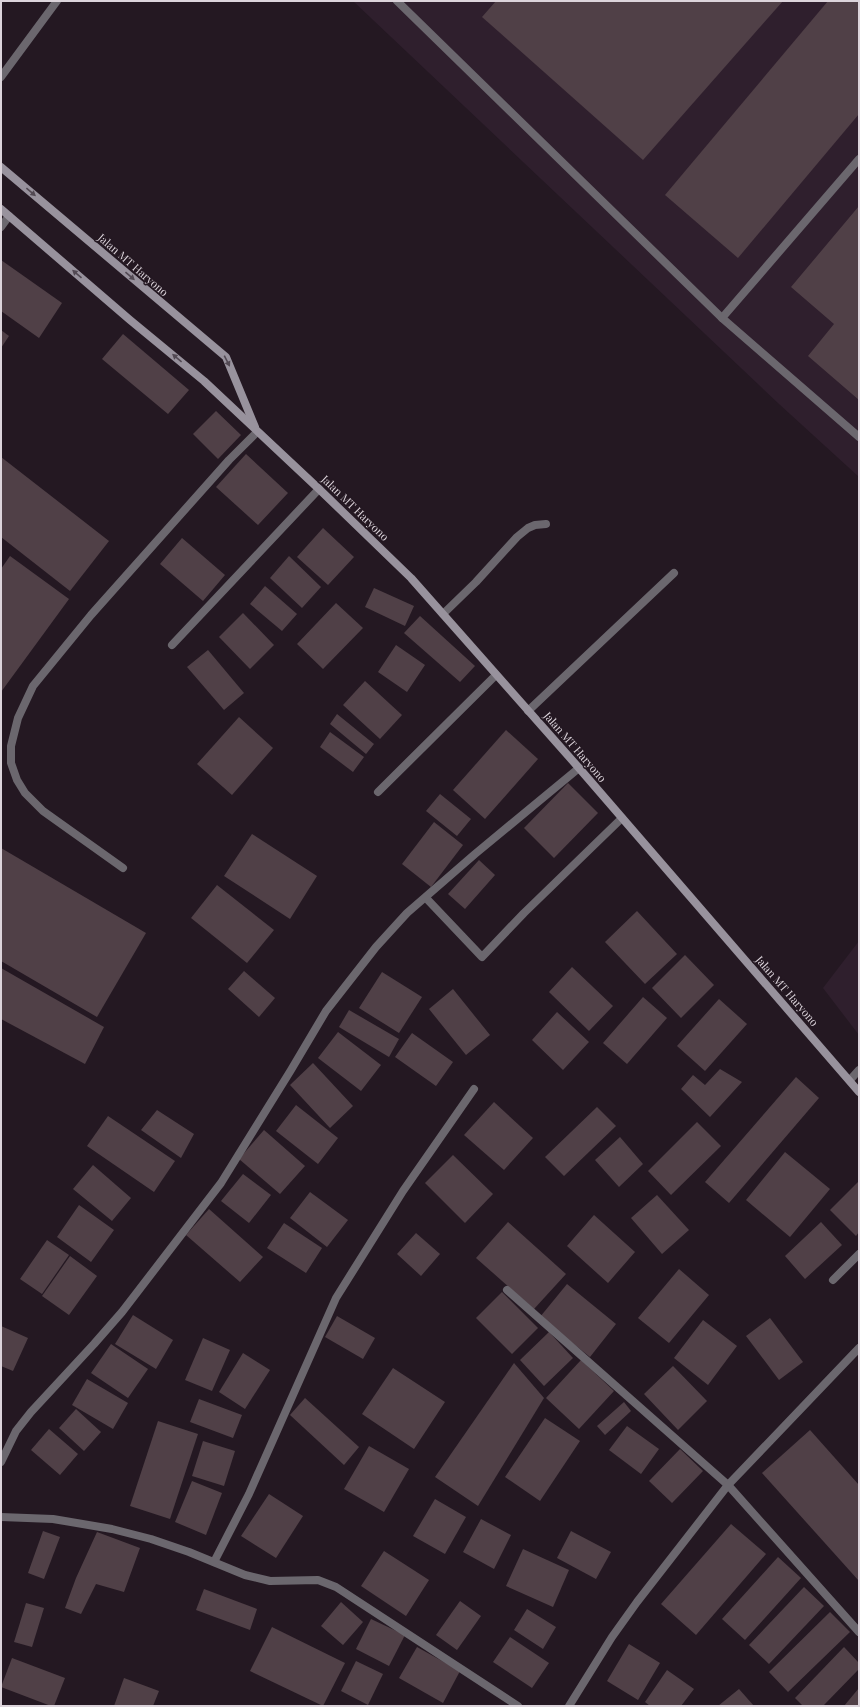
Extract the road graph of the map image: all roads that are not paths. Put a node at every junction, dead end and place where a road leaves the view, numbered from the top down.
1 (57, 1) edge
2 (397, 1) edge
3 (1, 77) edge
4 (859, 159) edge
5 (1, 167) edge
6 (1, 209) edge
7 (9, 216) junction
8 (1, 227) edge
9 (722, 318) junction
10 (257, 432) junction
11 (859, 437) edge
12 (319, 489) junction
13 (546, 524) dead end
14 (674, 573) dead end
15 (443, 614) junction
16 (172, 645) dead end
17 (496, 675) junction
18 (528, 711) junction
19 (579, 768) junction
20 (378, 792) dead end
21 (622, 818) junction
22 (123, 868) dead end
23 (426, 898) junction
24 (859, 1070) edge
25 (850, 1080) junction
26 (474, 1089) dead end
27 (859, 1092) edge
28 (859, 1254) edge
29 (833, 1280) dead end
30 (507, 1290) dead end
31 (859, 1348) edge
32 (1, 1462) edge
33 (728, 1485) junction
34 (1, 1517) edge
35 (214, 1562) junction
36 (859, 1632) edge
37 (518, 1706) edge
38 (569, 1706) edge

1 - 3 street
2 - 9 street
4 - 9 street
5 -> 10 main road, Jalan MT Haryono
6 - 7 main road, Jalan MT Haryono
7 - 8 street
10 -> 7 main road, Jalan MT Haryono
9 - 11 street
10 - 12 main road, Jalan MT Haryono
10 - 22 street
12 - 15 main road, Jalan MT Haryono
12 - 16 street
13 - 15 street
14 - 18 street
15 - 17 main road, Jalan MT Haryono
17 - 18 main road, Jalan MT Haryono
17 - 20 street
18 - 19 main road, Jalan MT Haryono
19 - 21 main road, Jalan MT Haryono
19 - 23 street
21 - 23 street
21 - 25 main road, Jalan MT Haryono
23 - 32 street
24 - 25 street
25 - 27 main road, Jalan MT Haryono
26 - 35 street
28 - 29 street
30 - 33 street
31 - 33 street
33 - 36 street
33 - 38 street
34 - 35 street
35 - 37 street

